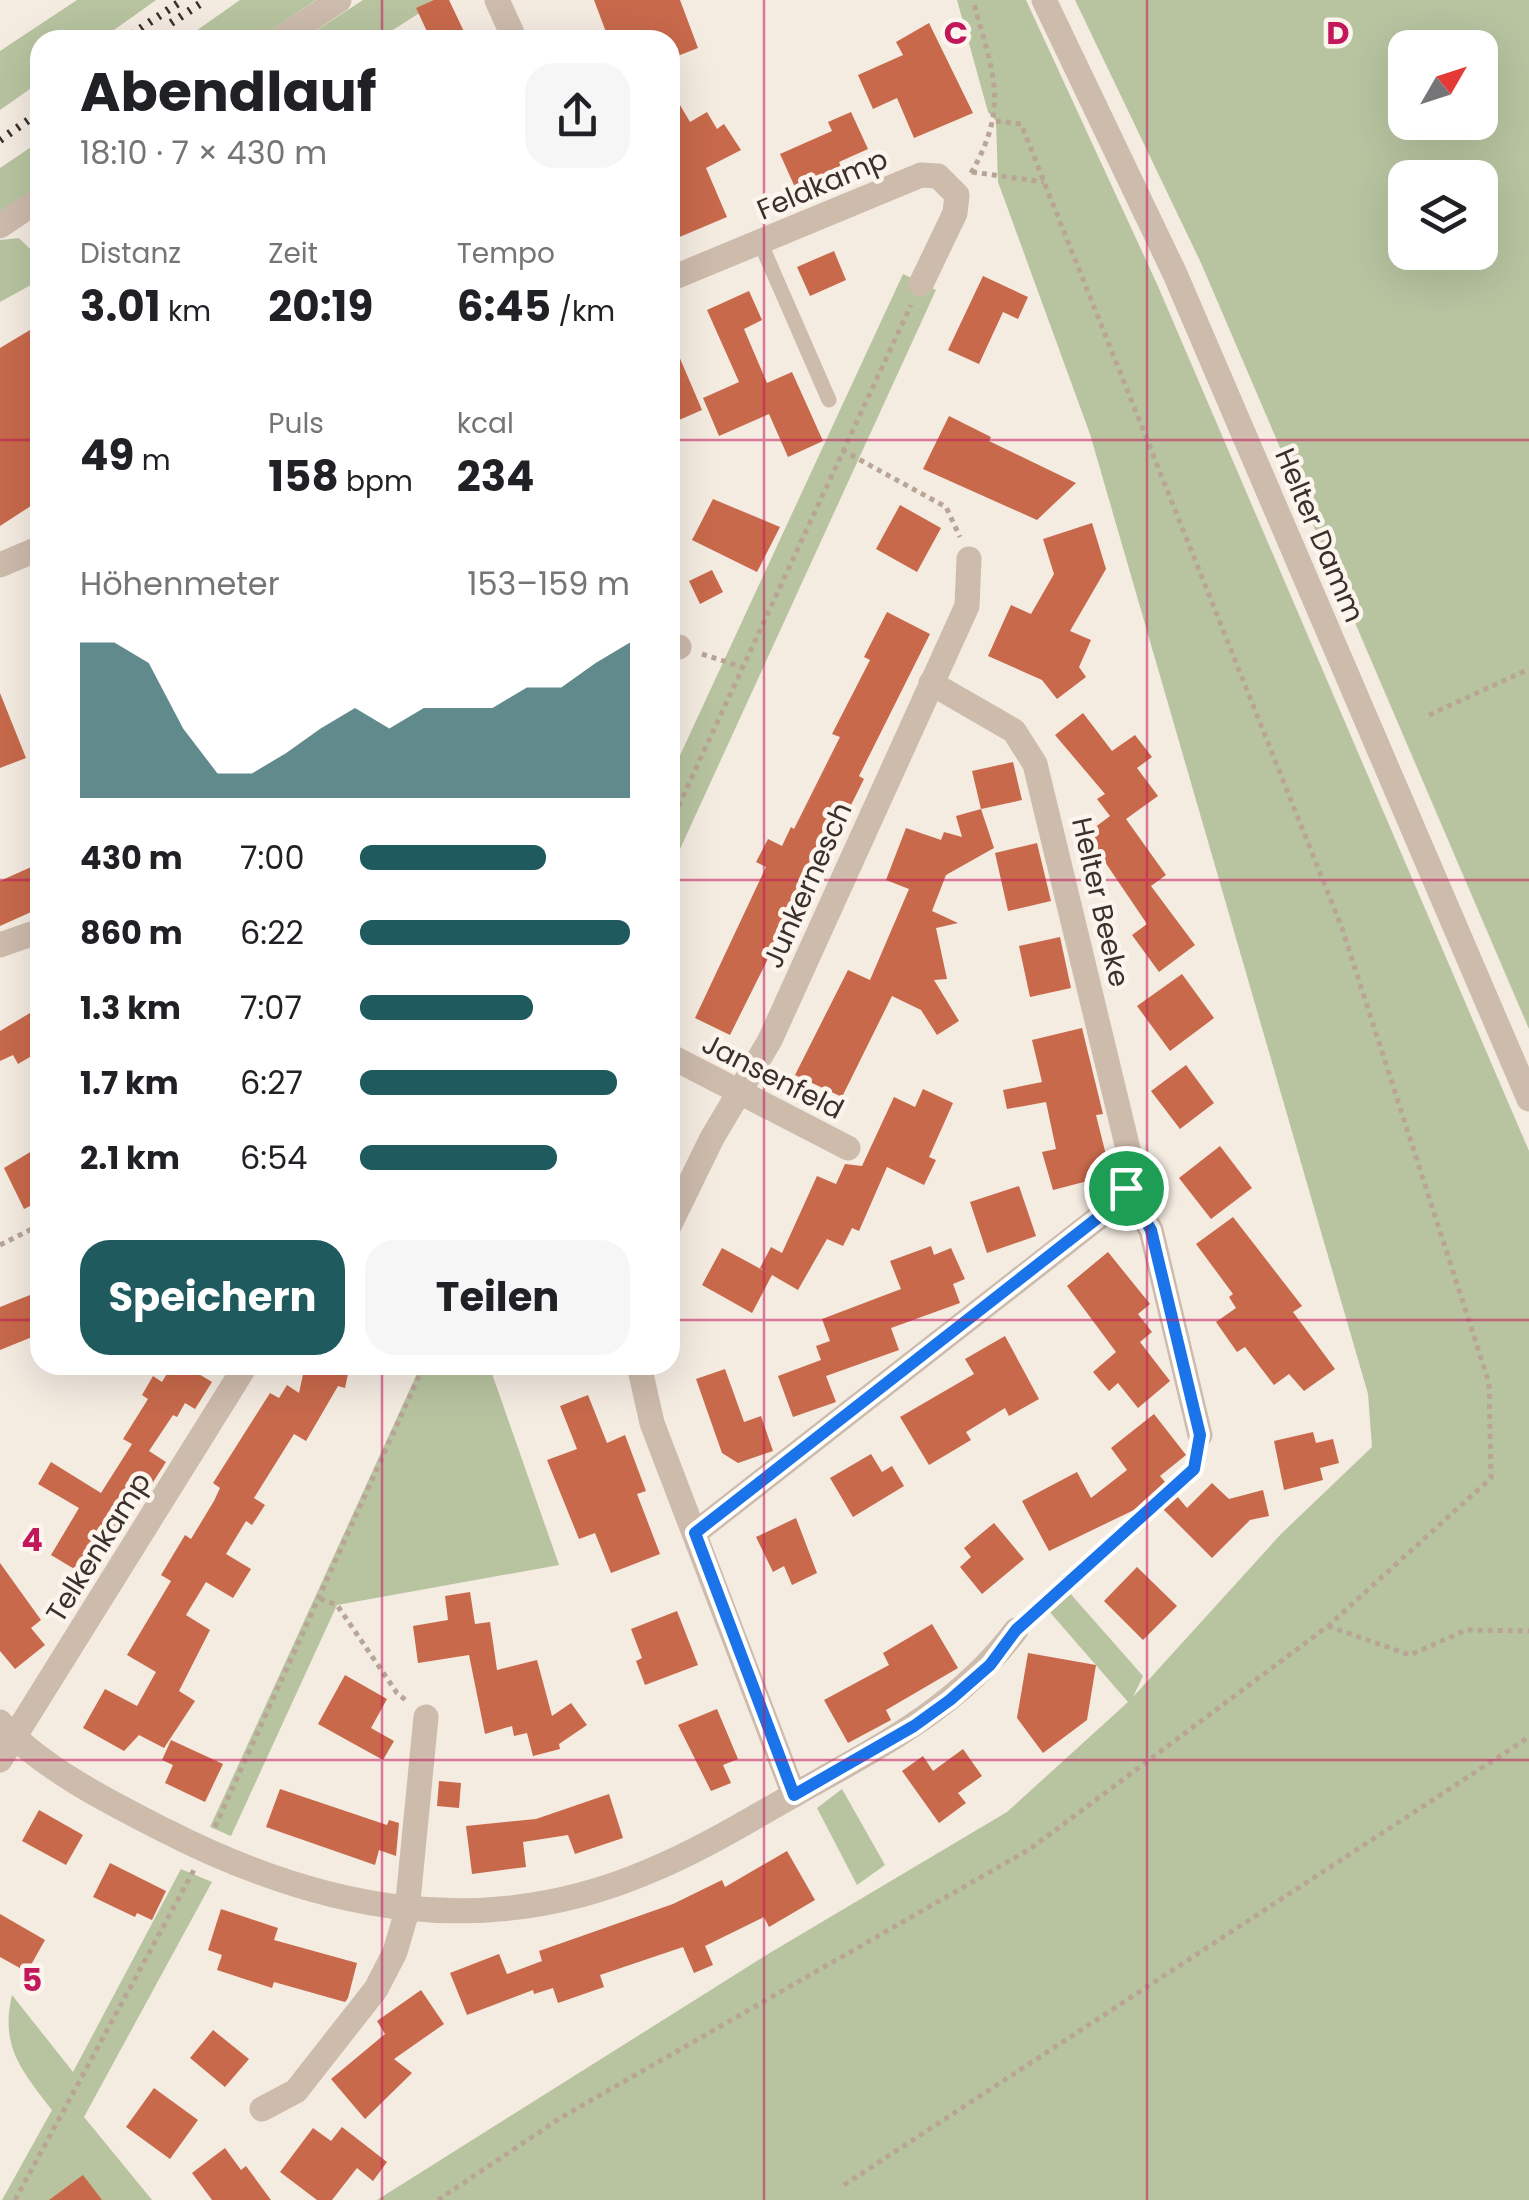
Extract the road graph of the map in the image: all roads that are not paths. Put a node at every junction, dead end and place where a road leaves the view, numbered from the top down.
1 (339, 0) edge
2 (497, 0) edge
3 (1044, 0) edge
4 (294, 30) edge
5 (510, 30) edge
6 (30, 209) edge
7 (0, 226) edge
8 (760, 242) junction
9 (680, 275) edge
10 (921, 284) road end
11 (829, 400) dead end
12 (30, 552) edge
13 (970, 560) road end
14 (0, 566) edge
15 (931, 683) junction
16 (30, 934) edge
17 (0, 945) edge
18 (680, 1062) edge
19 (736, 1094) junction
20 (1529, 1100) edge
21 (848, 1148) dead end
22 (1126, 1188) junction
23 (680, 1204) edge
24 (239, 1375) edge
25 (641, 1375) edge
26 (1200, 1435) road end
27 (695, 1533) junction
28 (1016, 1630) road end
29 (426, 1717) road end
30 (7, 1730) edge
31 (0, 1760) edge
32 (794, 1795) junction
33 (407, 1910) junction
34 (262, 2109) dead end

1 - 4 street
2 - 5 street
3 - 20 street, Helter Damm
6 - 7 street
8 - 9 street, Feldkamp
8 - 10 street, Feldkamp
8 - 11 lane
12 - 14 street
13 - 15 street, Junkernesch
15 - 19 street, Junkernesch
15 - 22 street, Helter Beeke
16 - 17 street
18 - 19 street, Jansenfeld
19 - 21 street, Jansenfeld
19 - 23 street, Junkernesch
22 - 26 street, Helter Beeke
22 - 27 street
24 - 30 street, Telkenkamp
25 - 27 street
27 - 32 street
28 - 32 street
29 - 33 street
30 - 31 street, Telkenkamp
30 - 33 street
32 - 33 street
33 - 34 street

